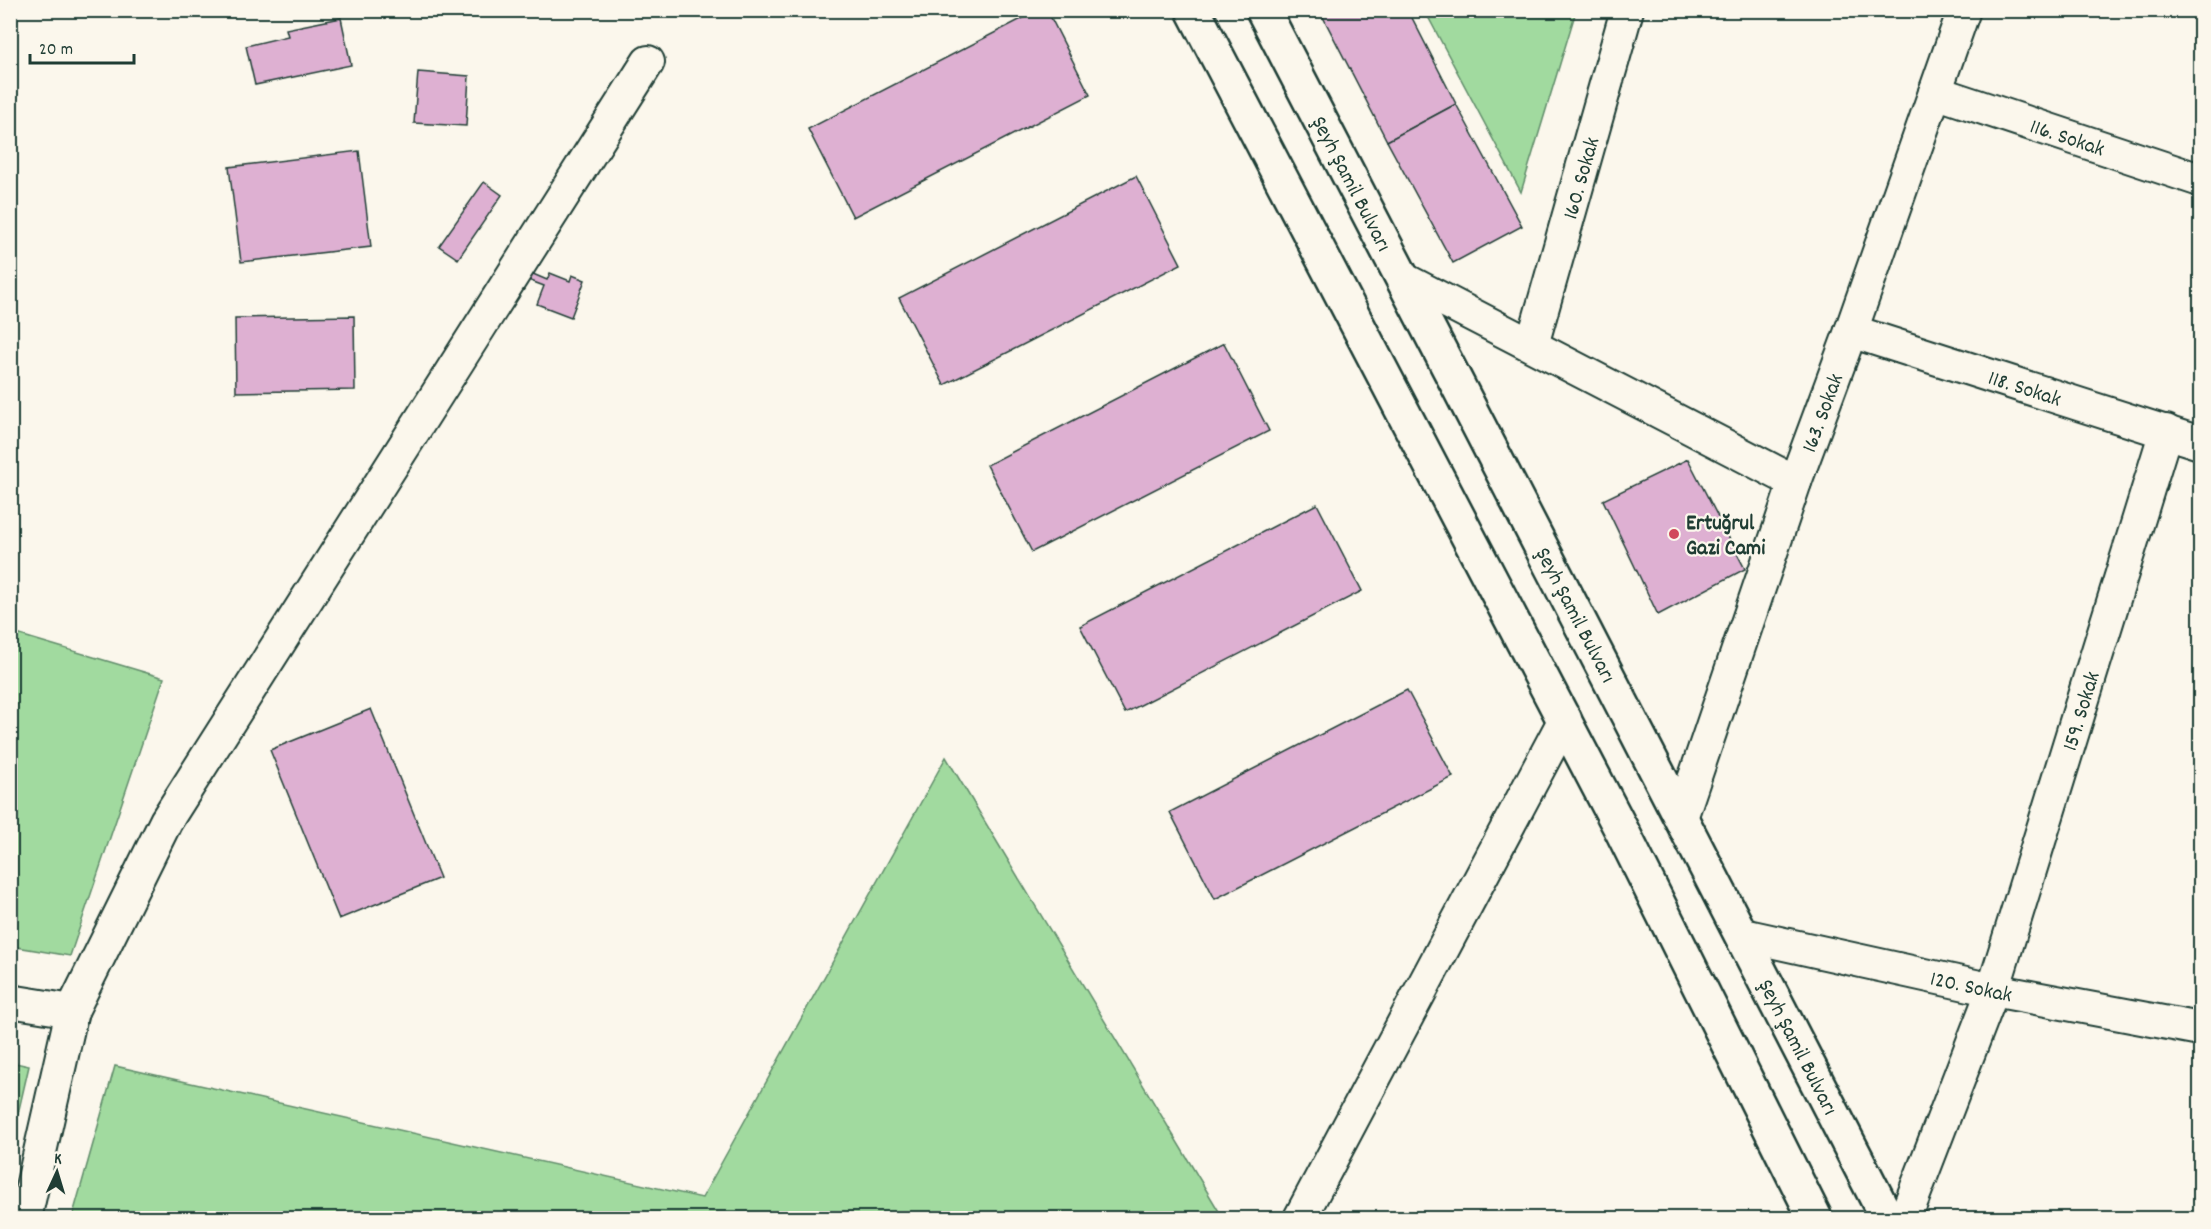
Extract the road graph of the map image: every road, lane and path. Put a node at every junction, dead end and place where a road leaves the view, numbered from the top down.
1 (1193, 10) edge
2 (1263, 10) edge
3 (1627, 10) edge
4 (1964, 10) edge
5 (648, 62) dead end
6 (1935, 92) junction
7 (2200, 180) edge
8 (1403, 279) junction
9 (1851, 331) junction
10 (1532, 345) junction
11 (2166, 431) junction
12 (2200, 443) edge
13 (1795, 482) junction
14 (1565, 719) junction
15 (1682, 815) junction
16 (1743, 935) junction
17 (1993, 990) junction
18 (10, 1001) edge
19 (72, 1011) junction
20 (2200, 1029) edge
21 (25, 1218) edge
22 (1300, 1218) edge
23 (1815, 1218) edge
24 (1887, 1218) edge
25 (1905, 1218) edge

1 - 14 main road
2 - 8 main road, Şeyh Şamil Bulvarı
3 - 10 street, 160. Sokak
4 - 6 street, 163. Sokak
5 - 19 street
6 - 7 street, 116. Sokak
6 - 9 street, 163. Sokak
8 - 10 street
8 - 15 main road, Şeyh Şamil Bulvarı
9 - 11 street, 118. Sokak
9 - 13 street, 163. Sokak
10 - 13 street
11 - 12 street, 118. Sokak
11 - 17 street, 159. Sokak
13 - 15 street, 163. Sokak
14 - 22 street
14 - 23 main road
15 - 16 main road, Şeyh Şamil Bulvarı
16 - 17 street, 120. Sokak
16 - 24 main road, Şeyh Şamil Bulvarı
17 - 20 street, 120. Sokak
17 - 25 street, 159. Sokak
18 - 19 street
19 - 21 street

